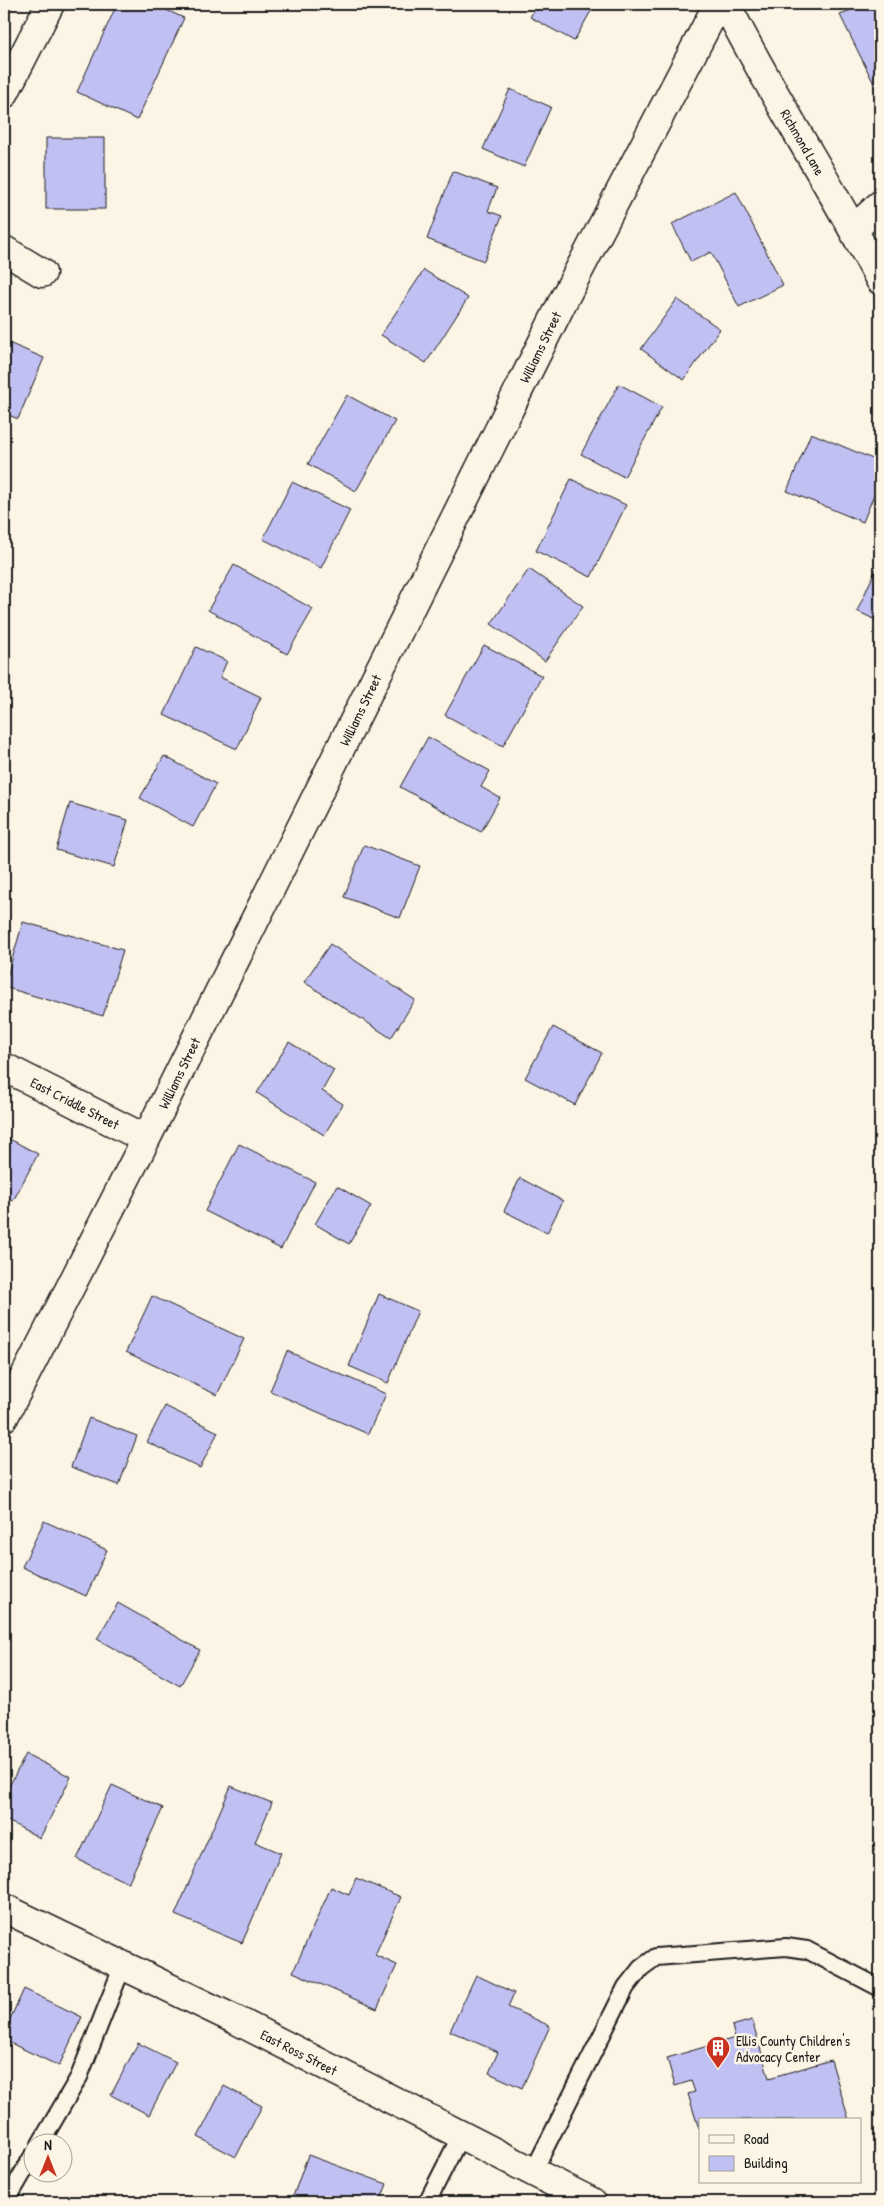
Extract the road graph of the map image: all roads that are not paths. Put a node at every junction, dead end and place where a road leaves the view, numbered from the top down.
1 (50, 4) edge
2 (718, 4) edge
3 (726, 4) edge
4 (4, 94) edge
5 (880, 206) edge
6 (854, 228) junction
7 (4, 250) edge
8 (42, 273) dead end
9 (880, 280) edge
10 (4, 1067) edge
11 (146, 1139) junction
12 (4, 1418) edge
13 (4, 1908) edge
14 (123, 1965) junction
15 (880, 1988) edge
16 (46, 2134) edge
17 (461, 2135) junction
18 (534, 2172) junction
19 (22, 2174) edge
20 (6, 2202) edge
21 (427, 2202) edge
22 (592, 2202) edge

1 - 4 street
2 - 11 street, Williams Street
3 - 6 street, Richmond Lane
5 - 6 street
6 - 9 street, Richmond Lane
7 - 8 street
10 - 11 street, East Criddle Street
11 - 12 street, Williams Street
13 - 14 street, East Ross Street
14 - 16 lane
14 - 17 street, East Ross Street
15 - 18 lane
17 - 18 street, East Ross Street
17 - 21 lane
18 - 22 street, East Ross Street
19 - 20 lane

